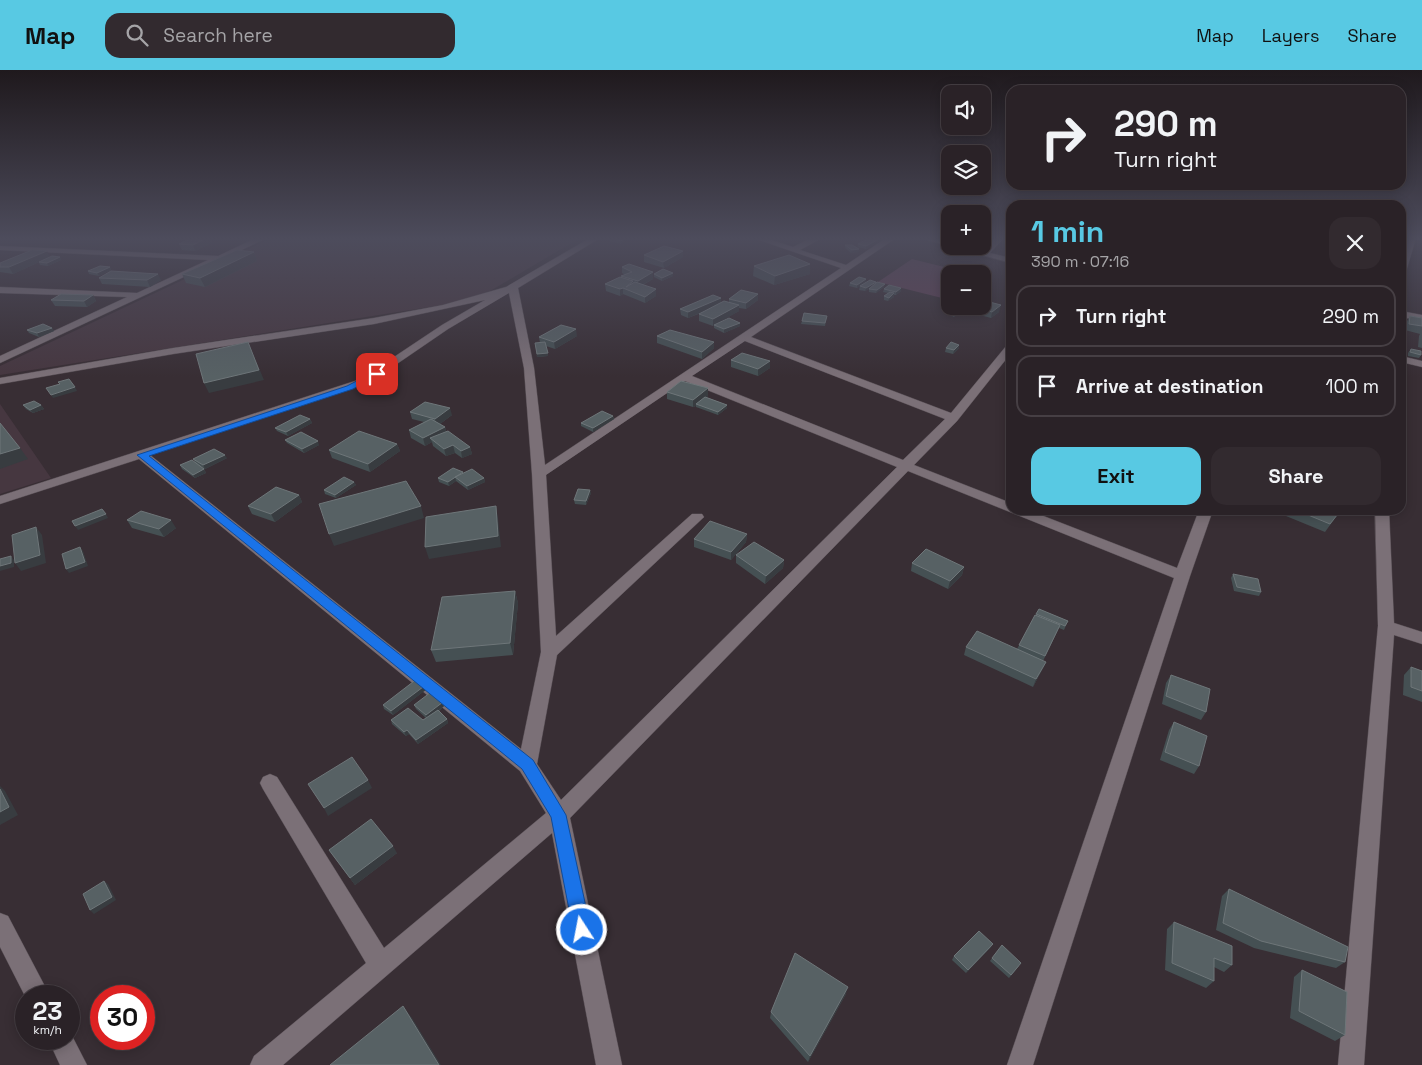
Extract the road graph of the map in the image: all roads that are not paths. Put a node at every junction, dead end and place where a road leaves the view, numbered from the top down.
1 (163, 284) edge
2 (519, 284) edge
3 (823, 284) edge
4 (513, 288) junction
5 (0, 290) edge
6 (24, 291) junction
7 (0, 294) edge
8 (139, 296) junction
9 (1406, 315) edge
10 (1422, 318) edge
11 (743, 337) junction
12 (1006, 353) edge
13 (3, 355) edge
14 (1406, 360) edge
15 (1422, 364) edge
16 (684, 377) junction
17 (0, 381) edge
18 (953, 418) junction
19 (142, 455) junction
20 (906, 466) junction
21 (539, 474) junction
22 (0, 500) edge
23 (1006, 506) edge
24 (1029, 515) edge
25 (1204, 515) edge
26 (1382, 515) edge
27 (697, 517) dead end
28 (1182, 576) junction
29 (1386, 626) junction
30 (1422, 638) edge
31 (549, 652) junction
32 (527, 765) junction
33 (270, 783) dead end
34 (559, 815) junction
35 (0, 924) edge
36 (381, 965) junction
37 (32, 985) edge
38 (66, 1050) edge
39 (74, 1065) edge
40 (263, 1065) edge
41 (609, 1065) edge
42 (1020, 1065) edge
43 (1351, 1065) edge

1 - 8 street
2 - 4 street
3 - 11 street
4 - 17 street
4 - 19 street
4 - 21 street
5 - 6 street
6 - 7 street
6 - 8 street
8 - 13 street
9 - 10 street
11 - 16 street
11 - 18 street
12 - 18 street
14 - 15 street
16 - 20 street
16 - 21 street
18 - 20 street
19 - 22 street
19 - 32 street
20 - 23 street
20 - 34 street
21 - 31 street
24 - 28 street
25 - 28 street
26 - 29 street
27 - 31 street
28 - 42 street
29 - 30 street
29 - 43 street
31 - 32 street
32 - 34 street
33 - 36 street
34 - 36 street
34 - 41 street
35 - 37 street
36 - 40 street
38 - 39 street

